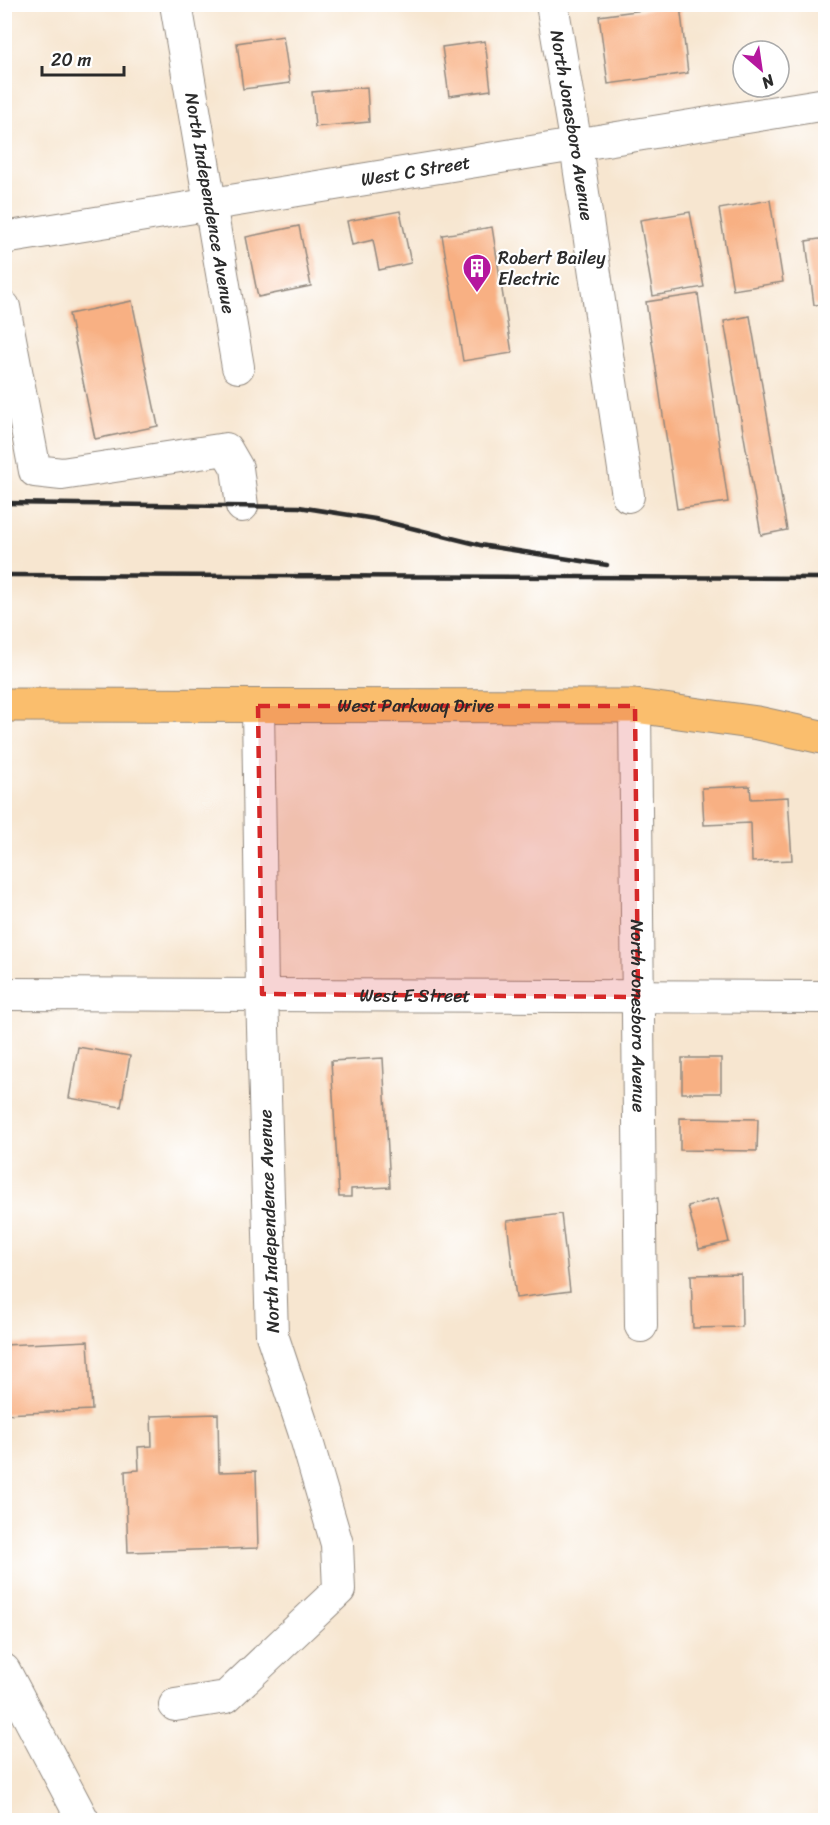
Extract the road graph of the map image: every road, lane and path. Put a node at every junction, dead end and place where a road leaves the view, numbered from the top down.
1 (176, 4) edge
2 (552, 4) edge
3 (825, 104) edge
4 (576, 146) junction
5 (211, 206) junction
6 (4, 238) edge
7 (4, 307) edge
8 (238, 368) dead end
9 (628, 495) dead end
10 (242, 506) dead end
11 (4, 705) edge
12 (258, 706) junction
13 (635, 706) junction
14 (825, 738) edge
15 (4, 994) edge
16 (262, 994) junction
17 (638, 997) junction
18 (825, 997) edge
19 (641, 1326) dead end
20 (4, 1670) edge
21 (175, 1705) dead end
22 (83, 1821) edge

1 - 5 street, North Independence Avenue
2 - 4 street, North Jonesboro Avenue
3 - 4 street, West C Street
4 - 5 street, West C Street
4 - 9 street, North Jonesboro Avenue
5 - 6 street, West C Street
5 - 8 street, North Independence Avenue
7 - 10 street
11 - 12 main road, West Parkway Drive
12 - 13 main road, West Parkway Drive
12 - 16 street, North Independence Avenue
13 - 14 main road, West Parkway Drive
13 - 17 street, North Jonesboro Avenue
15 - 16 street, West E Street
16 - 17 street, West E Street
16 - 21 street, North Independence Avenue
17 - 18 street, West E Street
17 - 19 street, North Jonesboro Avenue
20 - 22 street

